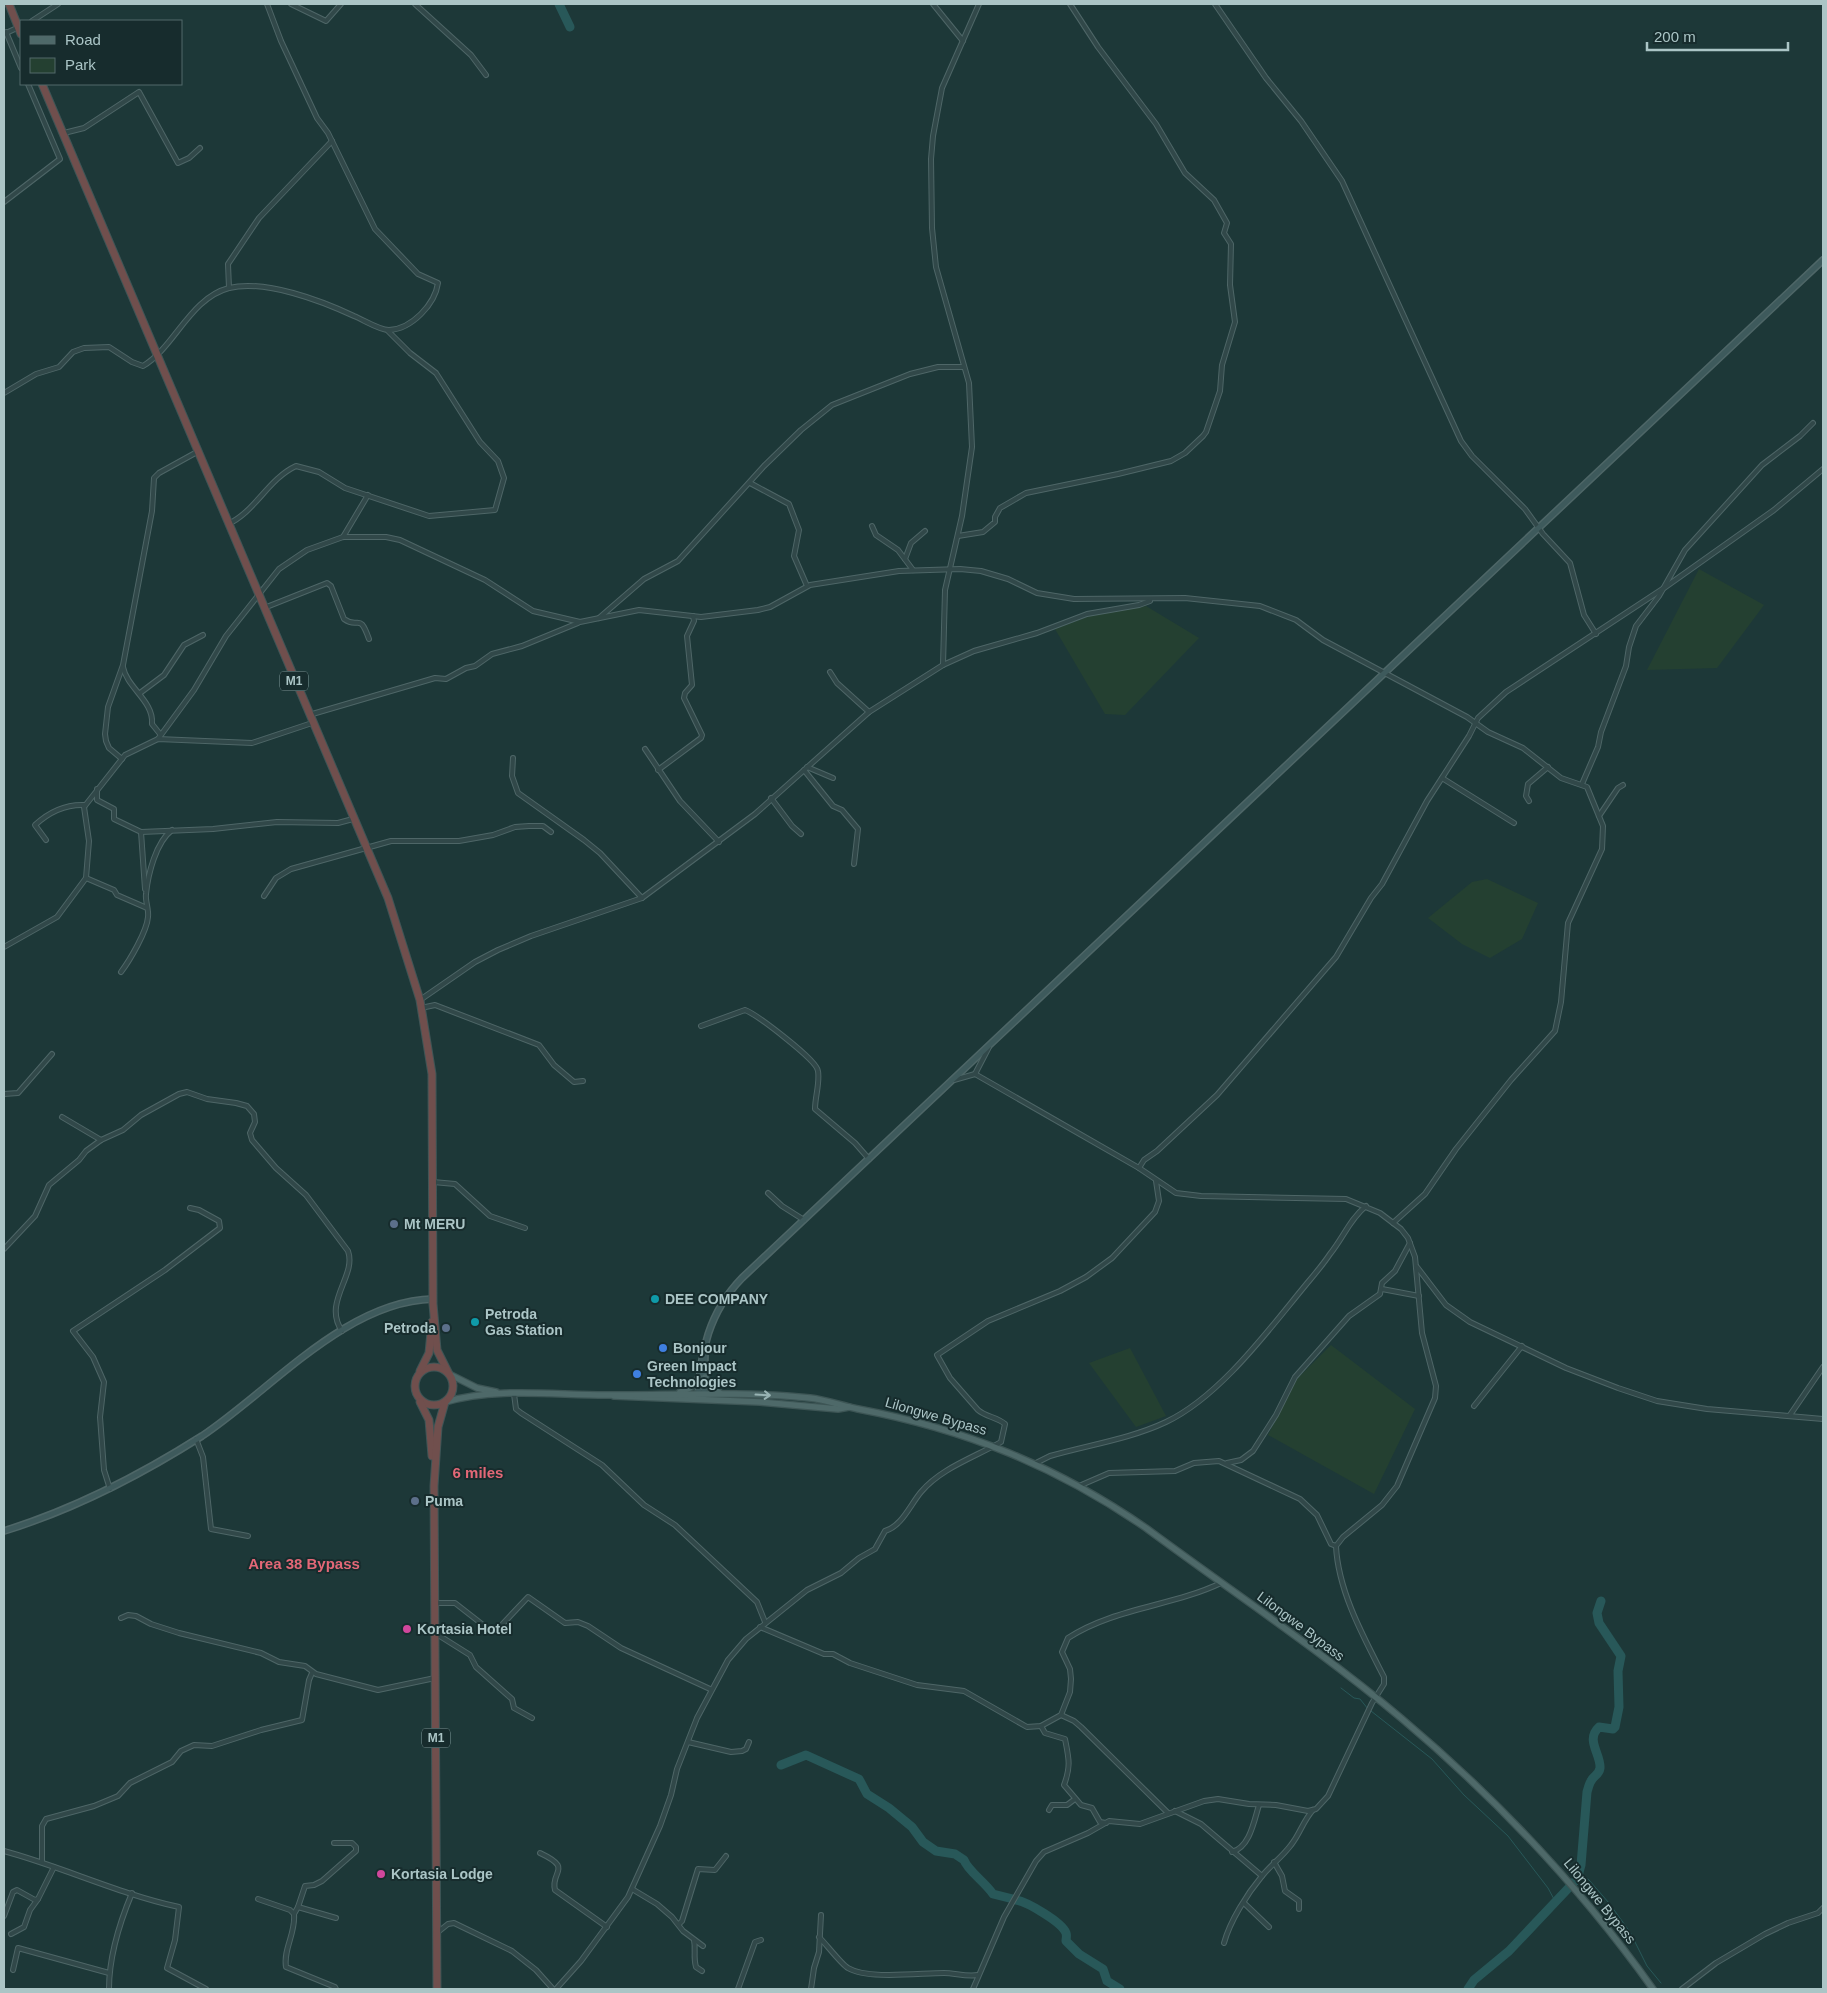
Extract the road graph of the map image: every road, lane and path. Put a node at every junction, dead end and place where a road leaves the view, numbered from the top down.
1 (9, 4) edge
2 (58, 4) edge
3 (267, 4) edge
4 (291, 4) edge
5 (341, 4) edge
6 (415, 4) edge
7 (933, 4) edge
8 (979, 4) edge
9 (1070, 4) edge
10 (1215, 4) edge
11 (34, 20) edge
12 (20, 29) edge
13 (5, 32) edge
14 (963, 41) junction
15 (20, 66) edge
16 (486, 75) dead end
17 (28, 85) edge
18 (42, 85) edge
19 (64, 133) junction
20 (332, 141) junction
21 (200, 148) dead end
22 (4, 202) edge
23 (1823, 260) edge
24 (229, 288) junction
25 (388, 330) junction
26 (157, 354) junction
27 (964, 367) junction
28 (4, 393) edge
29 (1813, 423) dead end
30 (197, 452) junction
31 (1823, 469) edge
32 (750, 482) junction
33 (368, 495) junction
34 (228, 524) junction
35 (872, 526) dead end
36 (1539, 528) junction
37 (925, 530) dead end
38 (958, 536) junction
39 (342, 537) junction
40 (905, 559) junction
41 (950, 569) junction
42 (913, 570) junction
43 (807, 586) junction
44 (1664, 588) junction
45 (258, 594) junction
46 (1152, 600) junction
47 (264, 608) junction
48 (693, 616) junction
49 (598, 618) junction
50 (580, 622) junction
51 (1596, 634) junction
52 (203, 636) dead end
53 (369, 639) dead end
54 (943, 664) junction
55 (123, 665) junction
56 (830, 672) dead end
57 (1386, 672) junction
58 (140, 693) junction
59 (869, 712) junction
60 (309, 715) junction
61 (312, 723) junction
62 (1474, 723) junction
63 (160, 734) junction
64 (158, 739) junction
65 (645, 749) dead end
66 (513, 758) dead end
67 (122, 759) junction
68 (1548, 767) junction
69 (805, 769) junction
70 (658, 770) junction
71 (832, 778) dead end
72 (1442, 778) junction
73 (1582, 784) junction
74 (1623, 785) dead end
75 (97, 789) junction
76 (771, 798) junction
77 (1529, 801) dead end
78 (85, 804) junction
79 (1599, 816) junction
80 (353, 819) junction
81 (1514, 823) dead end
82 (172, 830) junction
83 (140, 832) junction
84 (551, 832) dead end
85 (801, 834) dead end
86 (46, 840) dead end
87 (719, 842) junction
88 (365, 847) junction
89 (854, 864) dead end
90 (86, 878) junction
91 (145, 895) junction
92 (264, 896) dead end
93 (642, 898) junction
94 (147, 908) junction
95 (4, 946) edge
96 (121, 972) dead end
97 (420, 1000) junction
98 (422, 1008) junction
99 (702, 1026) dead end
100 (990, 1045) junction
101 (52, 1054) dead end
102 (975, 1074) junction
103 (583, 1081) dead end
104 (952, 1081) junction
105 (4, 1094) edge
106 (62, 1117) dead end
107 (101, 1140) junction
108 (869, 1159) junction
109 (1139, 1168) junction
110 (1156, 1181) junction
111 (433, 1182) junction
112 (768, 1193) dead end
113 (1366, 1206) junction
114 (190, 1208) dead end
115 (804, 1220) junction
116 (1393, 1223) junction
117 (525, 1228) dead end
118 (1410, 1243) junction
119 (4, 1249) edge
120 (1416, 1265) junction
121 (1382, 1289) junction
122 (1419, 1296) junction
123 (434, 1301) junction
124 (342, 1331) junction
125 (1522, 1346) junction
126 (1823, 1367) edge
127 (419, 1373) junction
128 (449, 1374) junction
129 (702, 1377) junction
130 (668, 1393) junction
131 (505, 1394) junction
132 (514, 1394) junction
133 (724, 1394) junction
134 (610, 1395) junction
135 (701, 1397) junction
136 (418, 1398) junction
137 (445, 1402) junction
138 (1474, 1406) dead end
139 (848, 1407) junction
140 (1790, 1415) junction
141 (1823, 1419) edge
142 (196, 1439) junction
143 (995, 1446) junction
144 (1036, 1463) junction
145 (1227, 1463) junction
146 (434, 1486) junction
147 (1079, 1486) junction
148 (110, 1489) junction
149 (4, 1531) edge
150 (248, 1536) dead end
151 (1336, 1546) junction
152 (1221, 1583) junction
153 (435, 1603) junction
154 (121, 1618) dead end
155 (765, 1622) junction
156 (760, 1628) junction
157 (435, 1633) junction
158 (312, 1673) junction
159 (435, 1678) junction
160 (710, 1689) junction
161 (1375, 1698) junction
162 (1061, 1715) junction
163 (532, 1718) dead end
164 (1041, 1726) junction
165 (688, 1742) junction
166 (749, 1742) dead end
167 (1076, 1799) junction
168 (1259, 1805) junction
169 (1049, 1810) dead end
170 (1313, 1810) junction
171 (1175, 1811) junction
172 (1168, 1813) junction
173 (1106, 1823) junction
174 (334, 1843) dead end
175 (4, 1851) edge
176 (1232, 1852) junction
177 (540, 1853) dead end
178 (726, 1856) dead end
179 (42, 1862) junction
180 (1274, 1862) junction
181 (54, 1867) junction
182 (1262, 1876) junction
183 (632, 1889) junction
184 (132, 1893) junction
185 (38, 1899) junction
186 (258, 1899) dead end
187 (1244, 1903) junction
188 (298, 1907) junction
189 (1823, 1908) edge
190 (1299, 1910) dead end
191 (294, 1914) junction
192 (822, 1914) dead end
193 (4, 1916) edge
194 (336, 1918) dead end
195 (679, 1924) junction
196 (607, 1927) junction
197 (1269, 1927) dead end
198 (437, 1933) junction
199 (11, 1934) dead end
200 (819, 1937) junction
201 (692, 1938) junction
202 (762, 1940) dead end
203 (1224, 1942) dead end
204 (703, 1946) dead end
205 (12, 1970) dead end
206 (702, 1971) dead end
207 (109, 1973) junction
208 (978, 1975) junction
209 (109, 1989) edge
210 (206, 1989) edge
211 (336, 1989) edge
212 (437, 1989) edge
213 (554, 1989) edge
214 (738, 1989) edge
215 (811, 1989) edge
216 (973, 1989) edge
217 (1653, 1989) edge
218 (1682, 1989) edge

1 - 12 highway
2 - 11 street
3 - 20 street
4 - 5 street
6 - 16 street
7 - 14 street
8 - 14 street
9 - 38 street
10 - 36 street
12 - 13 street
13 - 15 street
14 - 27 street
17 - 22 street
18 - 19 highway, M1
19 - 21 street
19 - 26 highway, M1
20 - 24 street
20 - 25 street
23 - 36 main road
24 - 25 street
24 - 26 street
25 - 33 street
26 - 28 street
26 - 30 highway, M1
27 - 32 street
27 - 38 street
29 - 44 street
30 - 34 highway, M1
30 - 55 street
31 - 44 street
32 - 43 street
32 - 49 street
33 - 34 street
33 - 39 street
34 - 45 highway, M1
35 - 40 street
36 - 51 street
36 - 57 main road
37 - 40 street
38 - 41 street
39 - 45 street
39 - 50 street
40 - 42 street
41 - 42 street
41 - 46 street
41 - 54 street
42 - 43 street
43 - 48 street
44 - 51 street
44 - 73 street
45 - 47 highway, M1
45 - 63 street
46 - 54 street
46 - 57 street
47 - 53 street
47 - 60 highway, M1
48 - 49 street
48 - 70 street
49 - 50 street
50 - 60 street
51 - 62 street
52 - 58 street
54 - 59 street
55 - 58 street
55 - 67 street
56 - 59 street
57 - 62 street
57 - 100 main road
58 - 63 street
59 - 69 street
60 - 61 highway, M1
61 - 64 street
61 - 80 highway, M1
62 - 68 street
62 - 72 street
63 - 64 street
64 - 67 street
65 - 70 street
66 - 93 street
67 - 75 street
68 - 73 street
68 - 77 street
69 - 71 street
69 - 76 street
69 - 89 street
70 - 87 street
72 - 81 street
72 - 109 street
73 - 79 street
74 - 79 street
75 - 78 street
75 - 83 street
76 - 85 street
76 - 87 street
78 - 86 street
78 - 90 street
79 - 116 street
80 - 82 street
80 - 88 highway, M1
82 - 83 street
82 - 91 street
83 - 91 street
84 - 88 street
87 - 93 street
88 - 92 street
88 - 97 highway, M1
90 - 94 street
90 - 95 street
91 - 94 street
93 - 97 street
94 - 96 street
97 - 98 highway, M1
98 - 103 street
98 - 111 highway, M1
99 - 108 street
100 - 102 street
100 - 104 main road
101 - 105 street
102 - 104 street
102 - 109 street
104 - 108 main road
106 - 107 street
107 - 119 street
107 - 124 street
108 - 115 main road
109 - 110 street
110 - 113 street
110 - 143 street
111 - 117 street
111 - 123 highway, M1
112 - 115 street
113 - 116 street
113 - 144 street
114 - 148 street
115 - 129 main road
116 - 118 street
118 - 120 street
118 - 121 street
120 - 122 street
120 - 125 street
121 - 122 street
121 - 145 street
122 - 151 street
123 - 124 main road
123 - 127 highway, M1
123 - 128 highway, M1
124 - 142 main road
125 - 138 street
125 - 140 street
126 - 140 street
127 - 128 highway
127 - 136 highway, M1
128 - 131 main road, Lilongwe Bypass
128 - 137 highway, M1
129 - 130 main road
129 - 133 main road
129 - 135 main road
130 - 134 main road, Lilongwe Bypass
130 - 135 main road, Lilongwe Bypass
131 - 132 main road, Lilongwe Bypass
131 - 137 main road, Lilongwe Bypass
132 - 134 main road, Lilongwe Bypass
132 - 155 street
133 - 135 main road, Lilongwe Bypass
133 -> 139 main road, Lilongwe Bypass
134 - 135 main road, Lilongwe Bypass
135 - 139 main road, Lilongwe Bypass
136 - 137 highway
136 - 146 highway, M1
137 - 146 highway, M1
139 - 143 main road, Lilongwe Bypass
140 - 141 street
142 - 148 main road
142 - 150 street
143 - 144 main road, Lilongwe Bypass
143 - 155 street
144 - 147 main road, Lilongwe Bypass
145 - 147 street
145 - 151 street
146 - 153 highway, M1
147 - 152 main road, Lilongwe Bypass
148 - 149 main road
151 - 161 street
152 - 161 main road, Lilongwe Bypass
152 - 162 street
153 - 157 highway, M1
153 - 160 street
154 - 158 street
155 - 156 street
156 - 160 street
156 - 164 street
157 - 159 highway, M1
157 - 163 street
158 - 159 street
158 - 179 street
159 - 198 highway, M1
160 - 165 street
161 - 170 street
161 - 217 main road, Lilongwe Bypass
162 - 164 street
162 - 172 street
164 - 167 street
165 - 166 street
165 - 183 street
167 - 169 street
167 - 173 street
168 - 170 street
168 - 171 street
168 - 176 street
170 - 180 street
171 - 172 street
171 - 176 street
172 - 173 street
173 - 208 street
174 - 188 street
175 - 179 street
176 - 182 street
177 - 196 street
178 - 195 street
179 - 181 street
180 - 182 street
180 - 190 street
181 - 184 street
181 - 185 street
182 - 187 street
183 - 195 street
183 - 196 street
184 - 207 street
184 - 210 street
185 - 193 street
185 - 199 street
186 - 191 street
187 - 197 street
187 - 203 street
188 - 191 street
188 - 194 street
189 - 218 street
191 - 211 street
192 - 200 street
195 - 201 street
196 - 213 street
198 - 212 highway, M1
198 - 213 street
200 - 208 street
200 - 215 street
201 - 204 street
201 - 206 street
202 - 214 street
205 - 207 street
207 - 209 street
208 - 216 street

